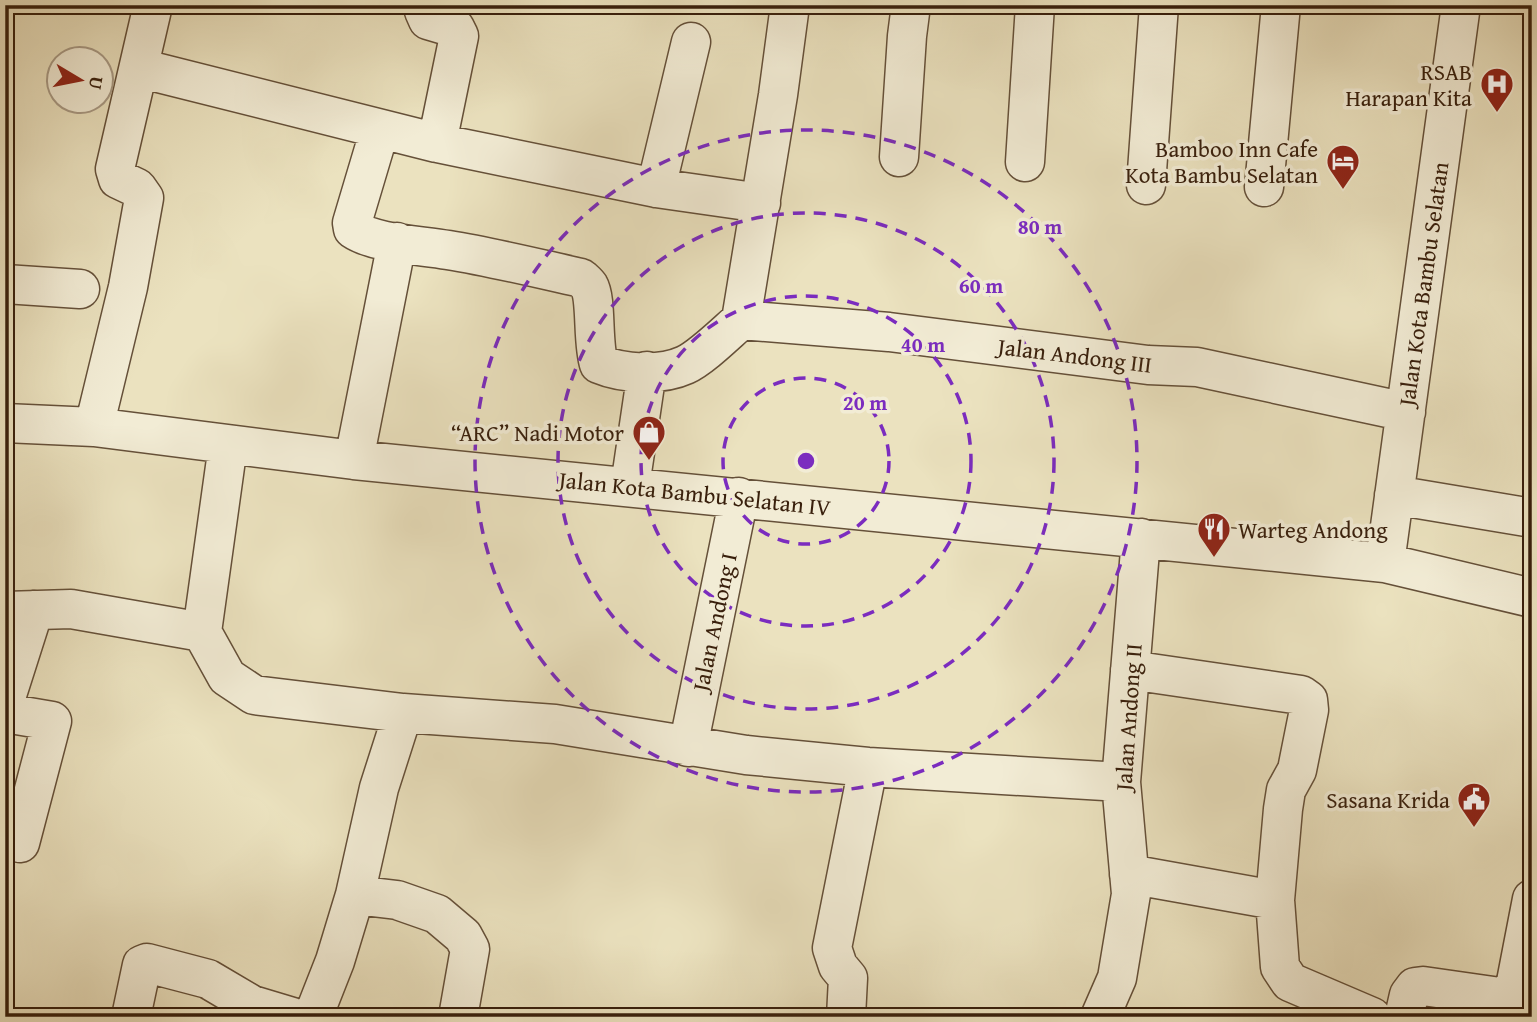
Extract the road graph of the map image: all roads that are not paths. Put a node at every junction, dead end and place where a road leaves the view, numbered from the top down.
1 (153, 5) edge
2 (426, 5) edge
3 (790, 5) edge
4 (911, 5) edge
5 (1035, 5) edge
6 (1159, 5) edge
7 (1281, 5) edge
8 (1455, 5) edge
9 (1461, 6) edge
10 (691, 42) dead end
11 (139, 68) junction
12 (380, 129) junction
13 (437, 143) junction
14 (899, 157) dead end
15 (1025, 162) dead end
16 (1146, 185) dead end
17 (1264, 187) dead end
18 (656, 188) junction
19 (761, 203) junction
20 (397, 242) junction
21 (5, 285) edge
22 (80, 289) dead end
23 (741, 320) junction
24 (647, 371) junction
25 (1406, 412) junction
26 (5, 424) edge
27 (94, 427) junction
28 (228, 445) junction
29 (354, 460) junction
30 (630, 486) junction
31 (1394, 495) junction
32 (739, 497) junction
33 (1532, 518) edge
34 (1141, 538) junction
35 (1385, 563) junction
36 (1532, 597) edge
37 (20, 610) edge
38 (202, 632) junction
39 (1130, 670) junction
40 (5, 701) edge
41 (5, 713) edge
42 (403, 713) junction
43 (688, 747) junction
44 (868, 767) junction
45 (1121, 782) junction
46 (5, 838) edge
47 (1129, 874) junction
48 (355, 895) junction
49 (1532, 899) edge
50 (1275, 900) junction
51 (131, 1017) edge
52 (292, 1017) edge
53 (313, 1017) edge
54 (458, 1017) edge
55 (846, 1017) edge
56 (1100, 1017) edge
57 (1372, 1017) edge
58 (1404, 1017) edge

1 - 11 street
2 - 13 street
3 - 19 street
4 - 14 street
5 - 15 street
6 - 16 street
7 - 17 street
8 - 9 street
9 - 25 street, Jalan Kota Bambu Selatan
10 - 18 street
11 - 12 street
11 - 27 street
12 - 13 street
12 - 20 street
13 - 18 street
18 - 19 street
19 - 23 street
20 - 24 street
20 - 29 street
21 - 22 street
23 - 24 street
23 - 25 street, Jalan Andong III
24 - 30 street
25 - 31 street, Jalan Kota Bambu Selatan
26 - 27 street, Jalan Kota Bambu Selatan IV
27 - 28 street, Jalan Kota Bambu Selatan IV
28 - 29 street, Jalan Kota Bambu Selatan IV
28 - 38 street
29 - 30 street, Jalan Kota Bambu Selatan IV
30 - 32 street, Jalan Kota Bambu Selatan IV
31 - 33 street
31 - 35 street, Jalan Kota Bambu Selatan
32 - 34 street, Jalan Kota Bambu Selatan IV
32 - 43 street, Jalan Andong I
34 - 35 street, Jalan Kota Bambu Selatan IV
34 - 39 street, Jalan Andong II
35 - 36 street, Jalan Kota Bambu Selatan IV
37 - 38 street
37 - 40 street
38 - 42 street
39 - 45 street, Jalan Andong II
39 - 50 street
41 - 46 street
42 - 43 street
42 - 48 street
43 - 44 street
44 - 45 street
44 - 55 street
45 - 47 street, Jalan Andong II
47 - 50 street
47 - 56 street, Jalan Andong II
48 - 53 street
48 - 54 street
49 - 58 street
50 - 57 street
51 - 52 street

